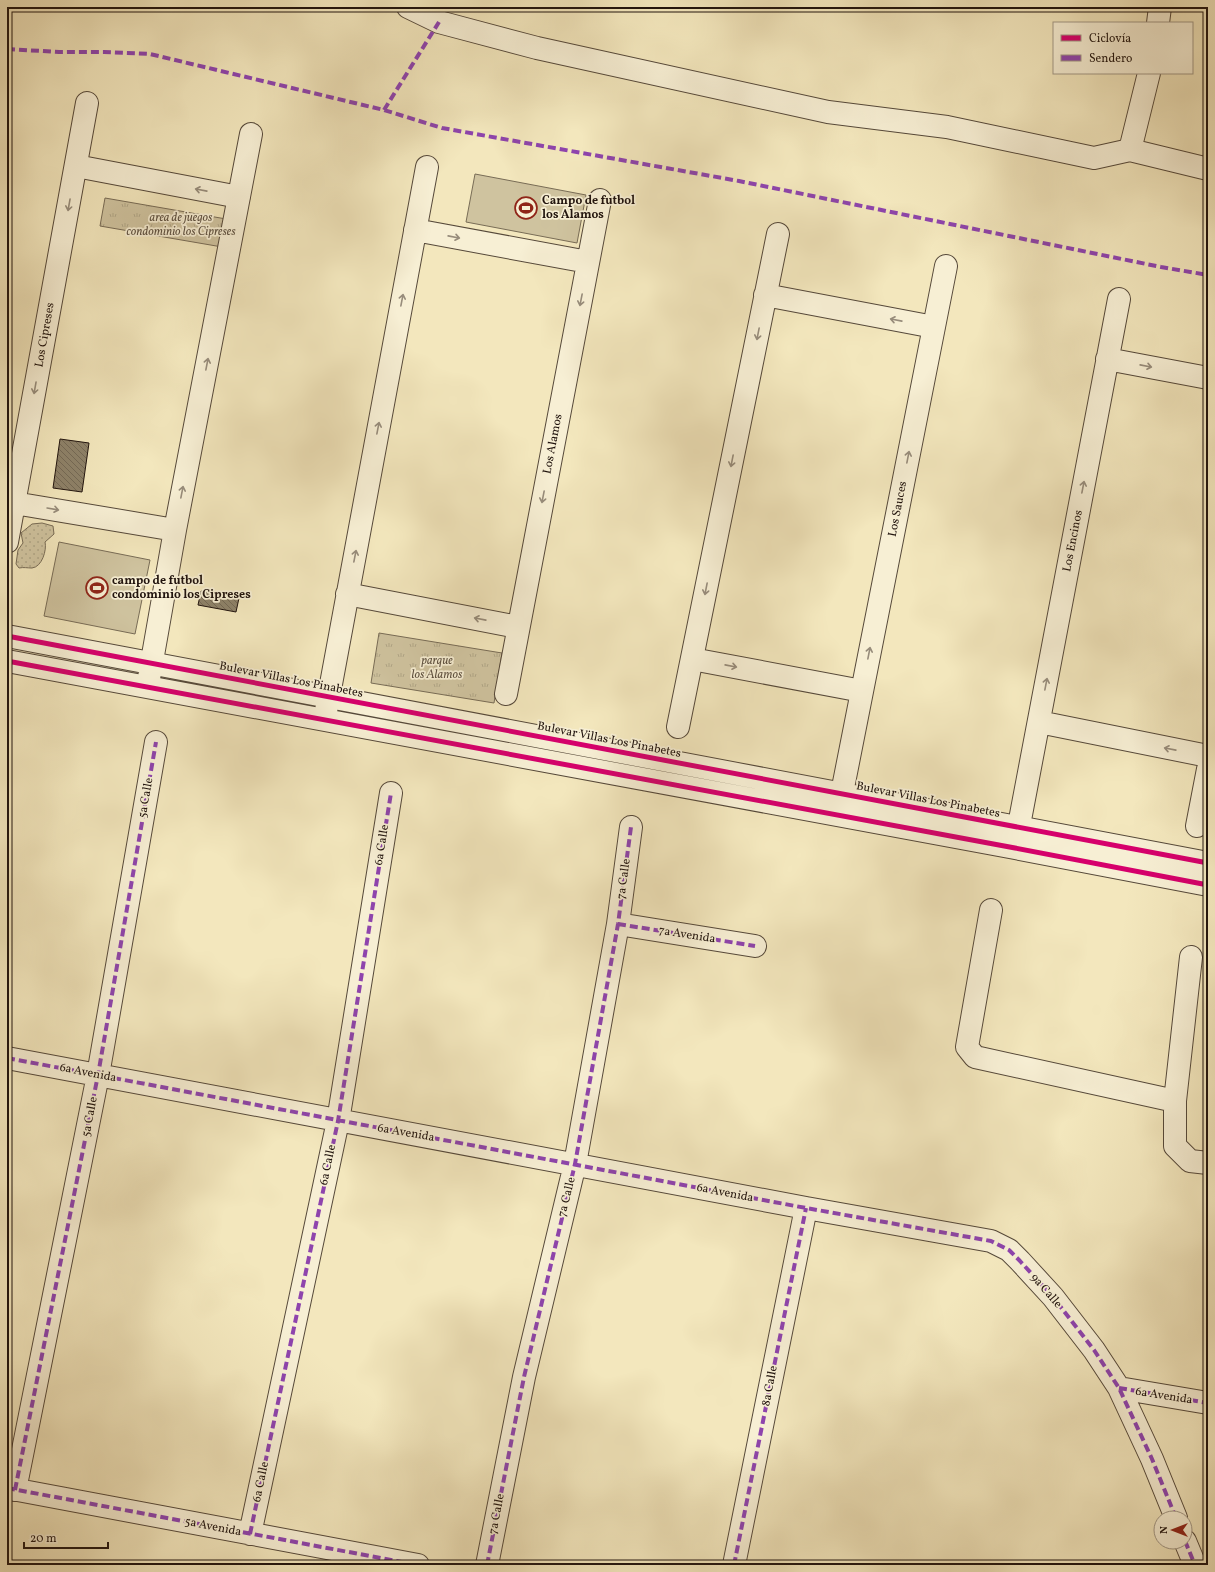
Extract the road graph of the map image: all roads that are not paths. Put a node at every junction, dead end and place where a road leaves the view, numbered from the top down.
1 (408, 7) edge
2 (1160, 7) edge
3 (1158, 22) edge
4 (1149, 74) edge
5 (87, 103) dead end
6 (251, 134) dead end
7 (1130, 150) junction
8 (76, 166) junction
9 (427, 167) dead end
10 (1208, 169) edge
11 (239, 197) junction
12 (600, 200) dead end
13 (415, 230) junction
14 (778, 234) dead end
15 (588, 262) junction
16 (946, 266) dead end
17 (765, 295) junction
18 (1119, 298) dead end
19 (934, 327) junction
20 (1107, 359) junction
21 (1208, 378) edge
22 (14, 503) junction
23 (175, 530) junction
24 (7, 542) edge
25 (348, 594) junction
26 (518, 627) junction
27 (7, 636) edge
28 (692, 659) junction
29 (7, 661) edge
30 (151, 663) junction
31 (147, 687) junction
32 (862, 691) junction
33 (506, 694) dead end
34 (328, 697) junction
35 (324, 720) junction
36 (1039, 722) junction
37 (678, 727) dead end
38 (156, 742) dead end
39 (1208, 756) edge
40 (1208, 769) edge
41 (391, 793) dead end
42 (842, 794) junction
43 (838, 815) junction
44 (1197, 826) dead end
45 (631, 827) dead end
46 (1017, 838) junction
47 (1208, 863) edge
48 (1208, 885) edge
49 (991, 910) dead end
50 (618, 924) junction
51 (755, 946) dead end
52 (1191, 957) dead end
53 (7, 1058) edge
54 (98, 1076) junction
55 (1175, 1101) junction
56 (338, 1120) junction
57 (1208, 1163) edge
58 (575, 1164) junction
59 (806, 1208) junction
60 (1119, 1388) junction
61 (1208, 1403) edge
62 (11, 1489) edge
63 (1173, 1510) edge
64 (250, 1534) junction
65 (1189, 1550) edge
66 (418, 1565) edge
67 (487, 1565) edge
68 (734, 1565) edge
69 (1195, 1565) edge

1 - 7 street
2 - 3 street
4 - 7 street
5 - 8 street, Los Cipreses
6 - 11 street
7 - 10 street
11 -> 8 street
8 -> 22 street, Los Cipreses
9 - 13 street
23 -> 11 street
12 - 15 street, Los Alamos
13 -> 15 street
25 -> 13 street
14 - 17 street
15 -> 26 street, Los Alamos
16 - 19 street, Los Sauces
19 -> 17 street
17 -> 28 street
18 - 20 street, Los Encinos
32 -> 19 street, Los Sauces
20 -> 21 street
36 -> 20 street, Los Encinos
22 -> 23 street
22 - 24 street, Los Cipreses
23 - 30 street
26 -> 25 street
25 - 34 street
26 - 33 street, Los Alamos
27 - 30 street, Bulevar Villas Los Pinabetes
28 -> 32 street
28 - 37 street
29 - 31 street, Bulevar Villas Los Pinabetes
30 - 31 street
30 - 34 street, Bulevar Villas Los Pinabetes
31 - 35 street, Bulevar Villas Los Pinabetes
32 - 42 street, Los Sauces
34 - 35 street
34 - 42 street, Bulevar Villas Los Pinabetes
35 - 43 street, Bulevar Villas Los Pinabetes
39 -> 36 street
36 - 46 street, Los Encinos
38 - 54 street, 5a Calle
40 - 44 street
41 - 56 street, 6a Calle
42 - 43 street, Los Sauces
42 - 46 street, Bulevar Villas Los Pinabetes
43 - 46 street, Bulevar Villas Los Pinabetes
45 - 50 street, 7a Calle
46 - 47 street, Bulevar Villas Los Pinabetes
46 - 48 street, Bulevar Villas Los Pinabetes
49 - 55 street
50 - 51 street, 7a Avenida
50 - 58 street, 7a Calle
52 - 55 street
53 - 54 street, 6a Avenida
54 - 56 street, 6a Avenida
54 - 62 street, 5a Calle
55 - 57 street
56 - 58 street, 6a Avenida
56 - 64 street, 6a Calle
58 - 59 street, 6a Avenida
58 - 67 street, 7a Calle
59 - 60 street, 9a Calle
59 - 68 street, 8a Calle
60 - 61 street, 6a Avenida
60 - 63 street, 9a Calle
62 - 64 street, 5a Avenida
64 - 66 street, 5a Avenida
65 - 69 street

